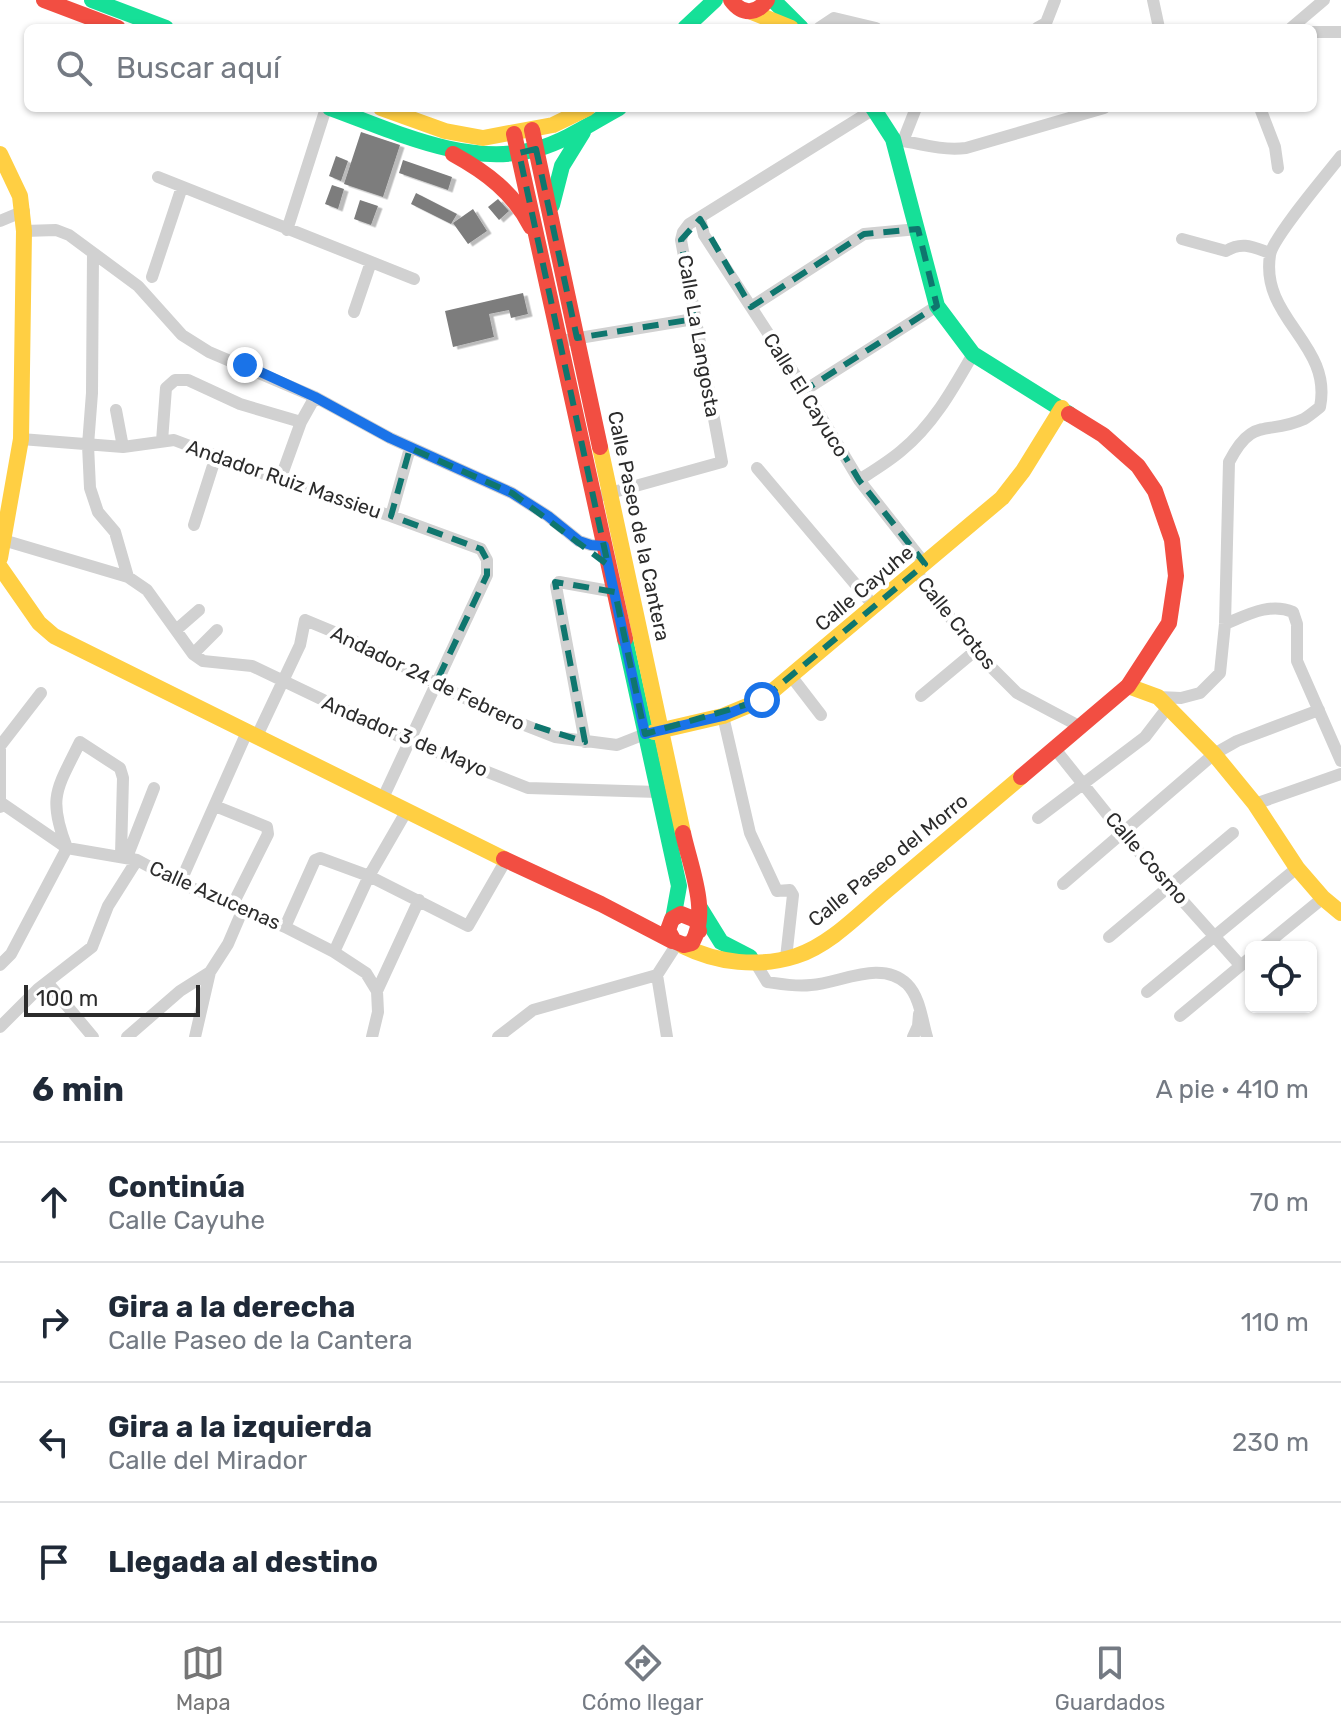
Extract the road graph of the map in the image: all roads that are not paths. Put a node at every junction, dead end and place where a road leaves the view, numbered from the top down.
1 (44, 0) edge
2 (92, 0) edge
3 (715, 0) edge
4 (770, 0) edge
5 (1055, 0) edge
6 (1153, 0) edge
7 (1324, 0) edge
8 (742, 8) edge
9 (107, 24) edge
10 (155, 24) edge
11 (689, 24) edge
12 (781, 24) edge
13 (798, 24) edge
14 (825, 24) edge
15 (859, 24) edge
16 (1044, 24) edge
17 (1158, 24) edge
18 (1296, 24) edge
19 (1317, 32) edge
20 (1341, 32) edge
21 (327, 112) edge
22 (340, 112) edge
23 (393, 112) edge
24 (868, 112) edge
25 (877, 112) edge
26 (914, 112) edge
27 (1090, 112) edge
28 (1262, 112) edge
29 (591, 115) edge
30 (532, 130) junction
31 (514, 134) junction
32 (898, 140) junction
33 (430, 142) junction
34 (536, 149) junction
35 (519, 153) junction
36 (0, 154) edge
37 (1341, 156) edge
38 (1278, 168) dead end
39 (158, 177) dead end
40 (182, 187) junction
41 (24, 211) junction
42 (551, 214) junction
43 (700, 219) junction
44 (0, 221) edge
45 (918, 229) junction
46 (287, 230) junction
47 (24, 231) junction
48 (1182, 239) dead end
49 (541, 251) junction
50 (93, 253) junction
51 (1270, 253) junction
52 (371, 262) junction
53 (152, 277) dead end
54 (414, 279) dead end
55 (937, 306) junction
56 (751, 307) junction
57 (354, 312) dead end
58 (694, 319) junction
59 (569, 339) junction
60 (973, 354) junction
61 (805, 390) junction
62 (315, 397) junction
63 (1062, 408) junction
64 (116, 410) dead end
65 (301, 422) junction
66 (21, 439) junction
67 (162, 441) junction
68 (88, 445) junction
69 (123, 447) junction
70 (410, 448) junction
71 (216, 456) junction
72 (757, 468) dead end
73 (7, 479) edge
74 (280, 480) junction
75 (859, 480) junction
76 (611, 493) junction
77 (594, 497) junction
78 (391, 516) junction
79 (194, 525) dead end
80 (3, 540) junction
81 (604, 546) junction
82 (0, 558) edge
83 (0, 567) edge
84 (920, 567) junction
85 (128, 577) junction
86 (615, 592) junction
87 (873, 605) junction
88 (199, 610) dead end
89 (1225, 624) junction
90 (176, 630) junction
91 (217, 630) dead end
92 (975, 651) junction
93 (193, 654) junction
94 (791, 676) junction
95 (282, 682) junction
96 (436, 683) junction
97 (1128, 686) junction
98 (41, 693) dead end
99 (921, 696) dead end
100 (1163, 702) junction
101 (1319, 710) junction
102 (821, 715) dead end
103 (723, 716) junction
104 (1079, 726) junction
105 (662, 729) junction
106 (252, 734) junction
107 (645, 734) junction
108 (409, 741) junction
109 (585, 742) junction
110 (0, 746) edge
111 (1055, 749) junction
112 (1214, 754) junction
113 (1341, 761) edge
114 (1341, 774) edge
115 (1084, 784) junction
116 (154, 788) dead end
117 (658, 792) junction
118 (382, 800) junction
119 (1255, 804) junction
120 (0, 805) edge
121 (215, 806) junction
122 (406, 812) junction
123 (1038, 818) dead end
124 (1233, 833) dead end
125 (1123, 834) junction
126 (67, 848) junction
127 (128, 857) junction
128 (506, 860) junction
129 (1297, 868) junction
130 (369, 876) junction
131 (180, 883) junction
132 (1063, 884) dead end
133 (1171, 886) junction
134 (1323, 898) junction
135 (419, 900) junction
136 (238, 907) junction
137 (699, 907) junction
138 (674, 910) junction
139 (1341, 913) edge
140 (635, 920) junction
141 (285, 927) junction
142 (699, 931) junction
143 (1216, 936) junction
144 (1109, 937) dead end
145 (1270, 941) edge
146 (678, 944) junction
147 (334, 952) junction
148 (786, 958) junction
149 (756, 960) junction
150 (1245, 960) edge
151 (1245, 962) edge
152 (0, 965) edge
153 (210, 972) junction
154 (657, 975) junction
155 (47, 982) junction
156 (377, 991) junction
157 (1147, 992) dead end
158 (919, 1011) junction
159 (1180, 1016) dead end
160 (0, 1027) edge
161 (93, 1037) edge
162 (127, 1037) edge
163 (195, 1037) edge
164 (372, 1037) edge
165 (498, 1037) edge
166 (667, 1037) edge
167 (913, 1037) edge
168 (927, 1037) edge

1 - 9 street
2 - 10 street
3 - 11 street
4 - 8 street
4 - 13 street
5 - 16 street
6 - 17 street
7 - 18 street
8 - 12 street
14 - 15 street
19 - 20 street
21 - 46 street
22 - 33 street
23 - 31 street
24 - 43 street
25 - 32 street
26 - 32 street
27 - 32 street
28 - 38 street
29 - 30 street
29 - 34 street
29 - 42 street
30 - 31 street
30 - 34 street, Calle Paseo de la Cantera
31 - 35 street, Calle Paseo de la Cantera
32 - 45 street
33 - 35 street
33 - 49 street
34 - 35 street
34 - 42 street, Calle Paseo de la Cantera
35 - 49 street, Calle Paseo de la Cantera
36 - 41 street
37 - 51 street
39 - 40 street
40 - 46 street
40 - 53 street
41 - 44 street
41 - 47 street
42 - 59 street, Calle Paseo de la Cantera
43 - 56 street, Calle El Cayuco
43 - 58 street, Calle La Langosta
45 - 55 street
45 - 56 street
46 - 52 street
47 - 50 street
47 - 66 street
48 - 51 street
49 - 59 street, Calle Paseo de la Cantera
50 - 62 street
50 - 68 street
51 - 89 street
52 - 54 street
52 - 57 street
55 - 60 street
55 - 61 street
56 - 61 street, Calle El Cayuco
58 - 59 street
58 - 76 street, Calle La Langosta
59 - 76 street, Calle Paseo de la Cantera
59 - 77 street, Calle Paseo de la Cantera
60 - 63 street, Calle Paseo del Morro
60 - 75 street
61 - 75 street, Calle El Cayuco
62 - 65 street
62 - 70 street
63 - 84 street, Calle Cayuhe
63 - 97 street, Calle Paseo del Morro
64 - 69 street
65 - 67 street
65 - 74 street
66 - 68 street, Andador Ruiz Massieu
66 - 73 street
67 - 69 street, Andador Ruiz Massieu
67 - 71 street, Andador Ruiz Massieu
68 - 69 street, Andador Ruiz Massieu
68 - 85 street
70 - 78 street
70 - 81 street
71 - 74 street, Andador Ruiz Massieu
71 - 79 street
72 - 87 street
73 - 80 street
74 - 78 street, Andador Ruiz Massieu
75 - 84 street, Calle El Cayuco
76 - 77 street
76 - 105 street, Calle Paseo de la Cantera
77 - 81 street, Calle Paseo de la Cantera
78 - 96 street, Andador Ruiz Massieu
80 - 82 street
80 - 85 street
81 - 86 street, Calle Paseo de la Cantera
83 - 106 street, Calle Paseo del Morro
84 - 87 street, Calle Cayuhe
84 - 92 street, Calle Crotos
85 - 90 street
86 - 107 street, Calle Paseo de la Cantera
86 - 109 street
87 - 94 street, Calle Cayuhe
88 - 90 street
89 - 100 street
89 - 101 street
90 - 93 street
91 - 93 street
92 - 99 street
92 - 104 street, Calle Crotos
93 - 95 street, Andador 3 de Mayo
94 - 102 street
94 - 103 street, Calle Cayuhe
95 - 96 street, Andador 24 de Febrero
95 - 106 street
95 - 108 street, Andador 3 de Mayo
96 - 108 street
96 - 109 street, Andador 24 de Febrero
97 - 100 street
97 - 104 street, Calle Paseo del Morro
98 - 110 street
100 - 112 street
100 - 115 street
101 - 112 street
101 - 113 street
103 - 105 street, Calle Cayuhe
103 - 148 street
104 - 111 street, Calle Paseo del Morro
105 - 107 street, Calle Cayuhe
105 - 137 street, Calle Paseo de la Cantera
106 - 118 street, Calle Paseo del Morro
106 - 121 street
107 - 109 street, Andador 24 de Febrero
107 - 117 street, Calle Paseo de la Cantera
108 - 117 street, Andador 3 de Mayo
108 - 118 street
110 - 120 street, Calle Azucenas
111 - 115 street, Calle Cosmo
111 - 148 street, Calle Paseo del Morro
112 - 119 street
112 - 125 street
114 - 119 street
115 - 123 street
115 - 125 street, Calle Cosmo
116 - 127 street
117 - 138 street, Calle Paseo de la Cantera
118 - 122 street, Calle Paseo del Morro
119 - 129 street
120 - 126 street, Calle Azucenas
121 - 131 street
121 - 136 street
122 - 128 street, Calle Paseo del Morro
122 - 130 street
124 - 133 street
125 - 132 street
125 - 133 street, Calle Cosmo
126 - 127 street, Calle Azucenas
126 - 127 street
126 - 152 street
127 - 131 street, Calle Azucenas
127 - 155 street
128 - 135 street
128 - 140 street, Calle Paseo del Morro
129 - 134 street
129 - 143 street
130 - 135 street
130 - 141 street
130 - 147 street
131 - 136 street, Calle Azucenas
133 - 143 street, Calle Cosmo
133 - 144 street
134 - 139 street
134 - 145 street
135 - 156 street
136 - 141 street, Calle Azucenas
136 - 153 street
137 - 142 street, Calle Paseo de la Cantera
137 - 149 street
138 - 140 street
138 - 142 street
138 - 146 street, Calle Paseo de la Cantera
140 - 146 street, Calle Paseo del Morro
141 - 147 street, Calle Azucenas
142 - 146 street
143 - 150 street, Calle Cosmo
143 - 157 street
146 - 149 street, Calle Paseo del Morro
146 - 154 street
147 - 156 street, Calle Azucenas
148 - 149 street, Calle Paseo del Morro
149 - 158 street
151 - 159 street
153 - 162 street
153 - 163 street
154 - 165 street
154 - 166 street
155 - 160 street
155 - 161 street
156 - 164 street
158 - 167 street
158 - 168 street

